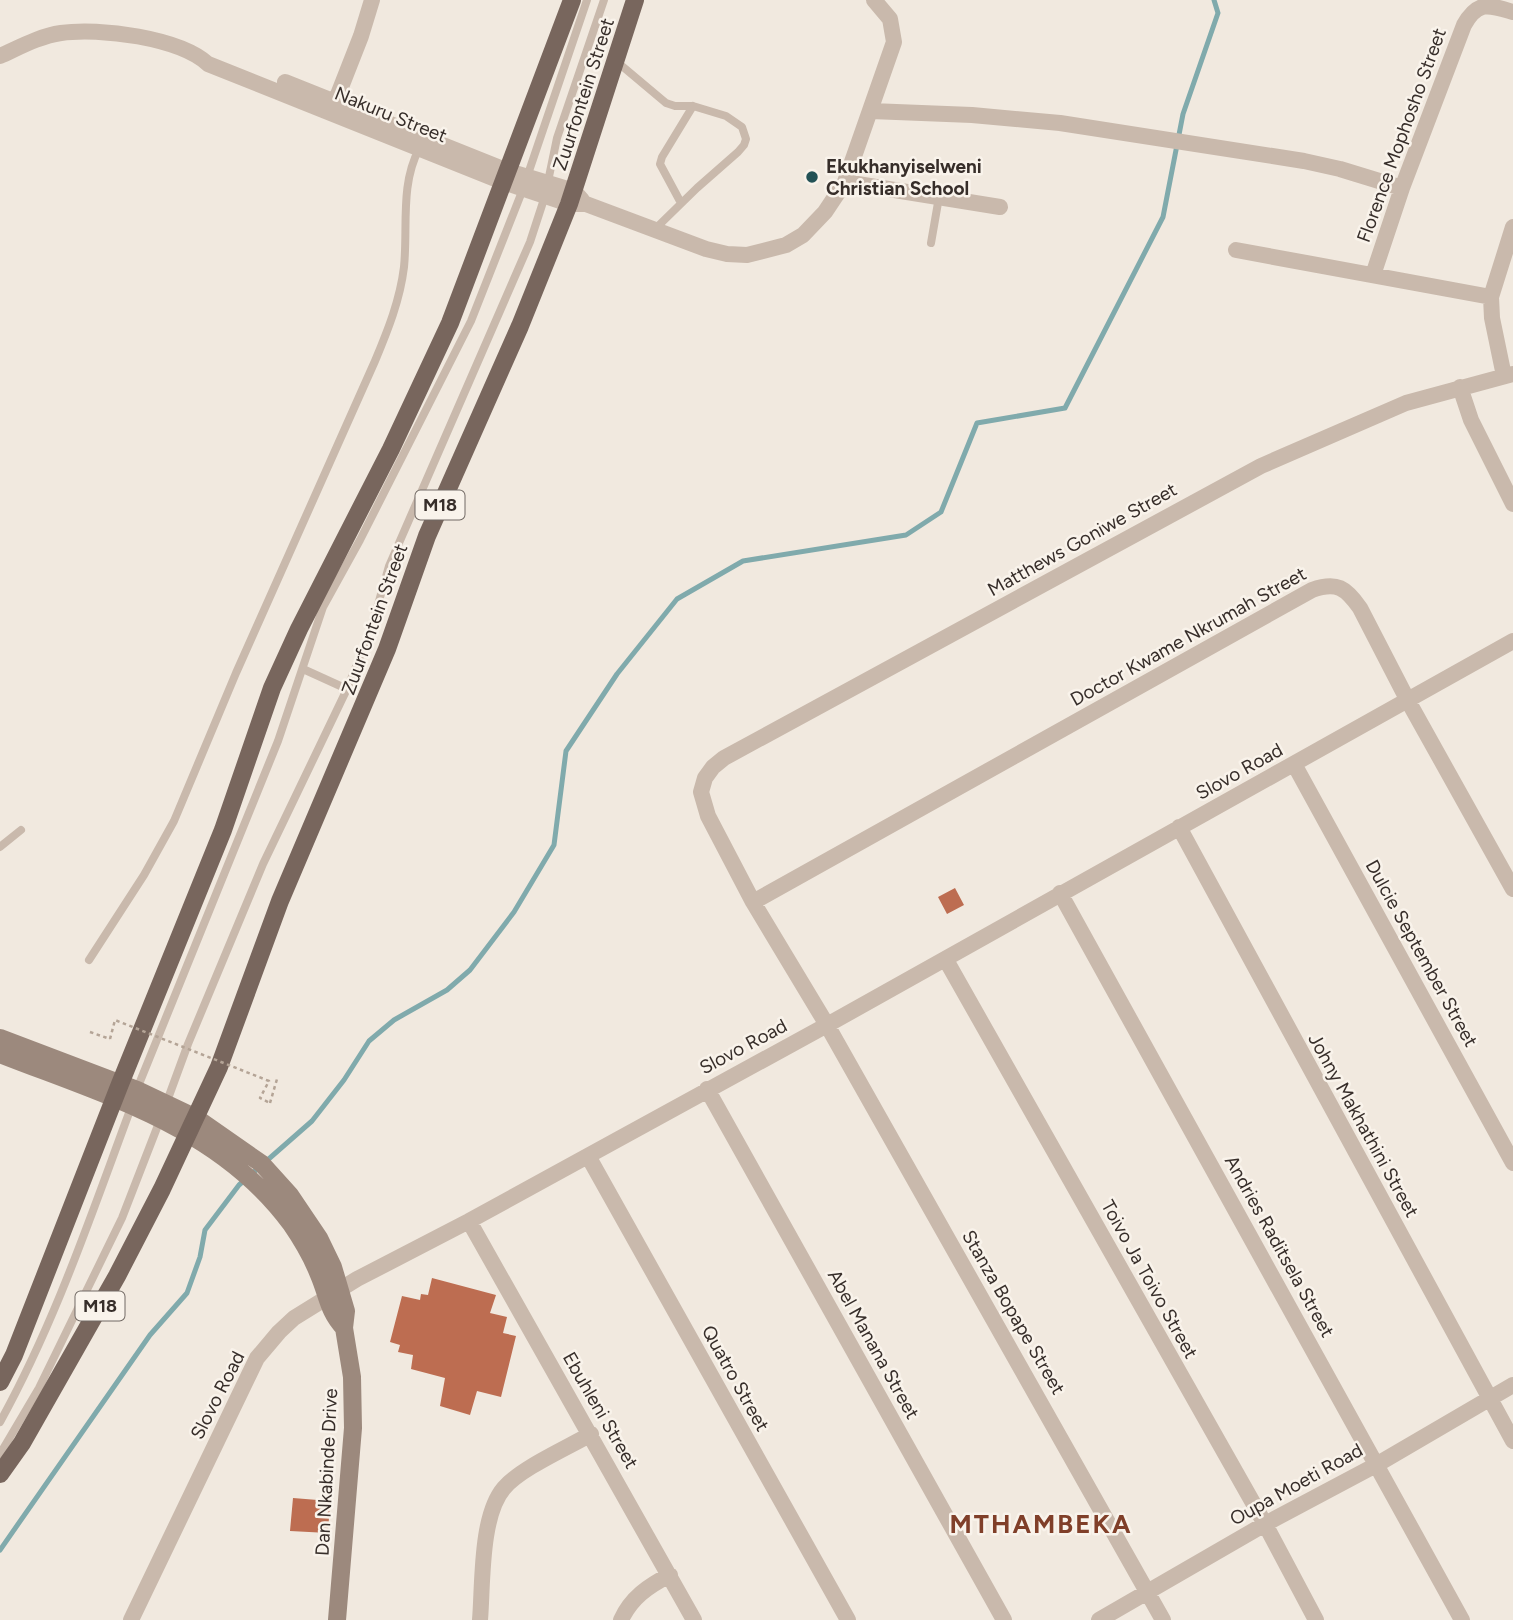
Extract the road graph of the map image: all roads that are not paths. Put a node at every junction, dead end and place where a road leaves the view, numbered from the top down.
1 (372, 0) edge
2 (572, 0) edge
3 (587, 0) edge
4 (604, 0) edge
5 (635, 0) edge
6 (874, 0) edge
7 (1513, 12) edge
8 (0, 56) edge
9 (616, 61) junction
10 (334, 106) junction
11 (693, 106) junction
12 (872, 111) junction
13 (419, 149) junction
14 (506, 176) junction
15 (845, 182) junction
16 (525, 183) junction
17 (1402, 188) junction
18 (547, 190) junction
19 (939, 197) junction
20 (576, 200) junction
21 (681, 203) junction
22 (1000, 207) dead end
23 (1513, 227) edge
24 (654, 230) junction
25 (931, 243) dead end
26 (1236, 250) dead end
27 (1373, 275) junction
28 (1491, 298) junction
29 (1509, 375) edge
30 (1460, 387) junction
31 (1513, 504) edge
32 (1513, 641) edge
33 (303, 669) junction
34 (347, 689) junction
35 (1407, 699) junction
36 (1294, 764) junction
37 (701, 792) joint
38 (1179, 827) junction
39 (21, 830) dead end
40 (0, 846) edge
41 (1513, 889) edge
42 (1060, 893) junction
43 (753, 902) junction
44 (89, 960) dead end
45 (946, 960) junction
46 (827, 1026) junction
47 (0, 1038) edge
48 (0, 1054) edge
49 (707, 1089) junction
50 (117, 1091) junction
51 (134, 1098) junction
52 (164, 1110) junction
53 (193, 1126) junction
54 (587, 1156) junction
55 (1513, 1163) edge
56 (469, 1221) junction
57 (334, 1292) junction
58 (0, 1382) edge
59 (1513, 1385) edge
60 (1490, 1399) junction
61 (0, 1422) edge
62 (591, 1434) junction
63 (1513, 1441) edge
64 (0, 1454) edge
65 (1376, 1465) junction
66 (0, 1474) edge
67 (1265, 1524) junction
68 (670, 1575) junction
69 (1148, 1592) junction
70 (131, 1620) edge
71 (337, 1620) edge
72 (480, 1620) edge
73 (621, 1620) edge
74 (694, 1620) edge
75 (848, 1620) edge
76 (1004, 1620) edge
77 (1099, 1620) edge
78 (1163, 1620) edge
79 (1316, 1620) edge
80 (1462, 1620) edge

1 - 10 street
2 - 14 main road, Zuurfontein Street
3 - 16 lane
4 - 18 lane
5 - 9 main road, Zuurfontein Street / M18
6 - 12 street, Nakuru Street
7 - 17 street, Florence Mophosho Street
8 - 10 street, Nakuru Street
9 - 11 lane
9 - 20 main road, Zuurfontein Street / M18
10 - 13 street, Nakuru Street
10 - 14 street, Nakuru Street
11 - 21 lane
11 - 21 lane
12 - 15 street, Nakuru Street
12 - 17 street
13 - 14 street, Nakuru Street
13 - 44 lane
14 - 16 street, Nakuru Street
14 - 50 main road, Zuurfontein Street
15 - 19 street
15 - 24 street, Nakuru Street
16 - 18 street, Nakuru Street
16 - 33 lane
17 - 27 street, Florence Mophosho Street
18 - 20 street, Nakuru Street
18 - 34 lane
19 - 22 street
19 - 25 lane
20 - 24 street, Nakuru Street
20 - 53 main road, Zuurfontein Street / M18
21 - 24 lane
23 - 28 street
26 - 27 street
27 - 28 street
28 - 29 street
29 - 30 street, Matthews Goniwe Street
30 - 31 street
30 - 37 street, Matthews Goniwe Street
32 - 35 street, Slovo Road
33 - 34 lane
33 - 51 lane
34 - 52 lane
35 - 36 street, Slovo Road
35 - 41 street, Doctor Kwame Nkrumah Street
35 - 43 street, Doctor Kwame Nkrumah Street
36 - 38 street, Slovo Road
36 - 55 street, Dulcie September Street
37 - 43 street, Stanza Bopape Street
38 - 42 street, Slovo Road
38 - 60 street, Johny Makhathini Street
39 - 40 lane
42 - 45 street, Slovo Road
42 - 65 street, Andries Raditsela Street
43 - 46 street, Stanza Bopape Street
45 - 46 street, Slovo Road
45 - 67 street, Toivo Ja Toivo Street
46 - 49 street, Slovo Road
46 - 69 street, Stanza Bopape Street
47 - 50 street
48 - 50 street
49 - 54 street, Slovo Road
49 - 76 street, Abel Manana Street
50 - 51 street, Dan Nkabinde Drive
50 - 58 main road, Zuurfontein Street
51 - 52 street, Dan Nkabinde Drive
51 - 61 lane
52 - 53 street, Dan Nkabinde Drive
52 - 64 lane
53 - 57 street, Dan Nkabinde Drive
53 - 66 main road, M18
54 - 56 street, Slovo Road
54 - 75 street, Quatro Street
56 - 57 street, Slovo Road
56 - 62 street, Ebuhleni Street
57 - 70 street, Slovo Road
57 - 71 street, Dan Nkabinde Drive
59 - 60 street, Oupa Moeti Road
60 - 63 street, Johny Makhathini Street
60 - 65 street, Oupa Moeti Road
62 - 68 street, Ebuhleni Street
62 - 72 street
65 - 67 street, Oupa Moeti Road
65 - 80 street, Andries Raditsela Street
67 - 69 street, Oupa Moeti Road
67 - 79 street, Toivo Ja Toivo Street
68 - 73 street
68 - 74 street, Ebuhleni Street
69 - 77 street, Oupa Moeti Road
69 - 78 street, Stanza Bopape Street

